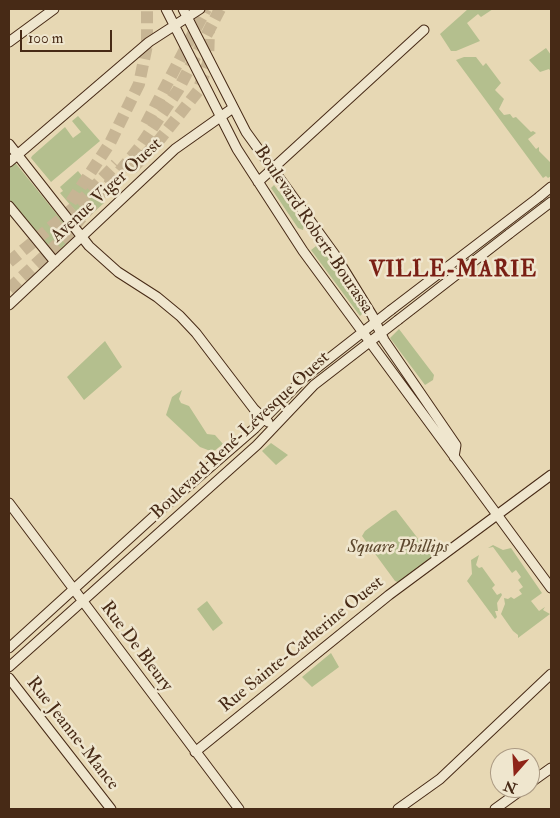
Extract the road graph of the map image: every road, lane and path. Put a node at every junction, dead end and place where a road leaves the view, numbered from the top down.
1 (54, 9) edge
2 (166, 9) edge
3 (200, 9) edge
4 (185, 13) edge
5 (174, 24) junction
6 (424, 30) dead end
7 (9, 42) edge
8 (233, 108) junction
9 (220, 116) junction
10 (9, 144) edge
11 (17, 155) junction
12 (9, 162) edge
13 (272, 168) junction
14 (258, 182) junction
15 (551, 187) edge
16 (549, 204) edge
17 (9, 206) edge
18 (82, 237) junction
19 (54, 262) junction
20 (9, 305) edge
21 (376, 322) junction
22 (363, 332) junction
23 (381, 333) junction
24 (370, 342) junction
25 (264, 419) junction
26 (274, 426) junction
27 (454, 456) junction
28 (551, 475) edge
29 (9, 503) edge
30 (497, 514) junction
31 (551, 588) edge
32 (72, 589) junction
33 (82, 601) junction
34 (9, 648) edge
35 (9, 667) edge
36 (551, 674) edge
37 (9, 678) edge
38 (195, 752) junction
39 (551, 768) edge
40 (540, 776) edge
41 (510, 798) edge
42 (111, 809) edge
43 (239, 809) edge
44 (398, 809) edge
45 (494, 809) edge

1 - 7 main road
2 - 5 main road, Boulevard Robert-Bourassa
3 - 4 main road
4 - 5 main road
4 - 8 main road, Boulevard Robert-Bourassa
5 - 9 main road, Boulevard Robert-Bourassa
5 - 11 main road
6 - 13 main road
8 - 9 main road, Avenue Viger Ouest
8 - 13 main road, Boulevard Robert-Bourassa
9 - 14 main road, Boulevard Robert-Bourassa
9 - 18 main road, Avenue Viger Ouest
10 - 11 main road
11 - 12 main road
11 - 18 main road
13 - 14 main road
13 - 21 main road, Boulevard Robert-Bourassa
14 - 22 main road, Boulevard Robert-Bourassa
15 - 21 main road, Boulevard René-Lévesque Ouest, bridge
16 - 23 main road, Boulevard René-Lévesque Ouest, bridge
17 - 19 main road
18 - 19 main road, Avenue Viger Ouest
18 - 25 main road
19 - 20 main road, Avenue Viger Ouest
21 - 22 main road, Boulevard René-Lévesque Ouest
21 - 23 main road, Boulevard Robert-Bourassa
22 - 24 main road, Boulevard Robert-Bourassa
22 - 25 main road, Boulevard René-Lévesque Ouest
23 - 24 main road, Boulevard René-Lévesque Ouest
23 - 27 main road, Boulevard Robert-Bourassa
24 - 26 main road, Boulevard René-Lévesque Ouest
24 - 27 main road, Boulevard Robert-Bourassa
25 - 26 main road
25 - 32 main road, Boulevard René-Lévesque Ouest
26 - 33 main road, Boulevard René-Lévesque Ouest
27 - 30 main road, Boulevard Robert-Bourassa
28 - 30 main road, Rue Sainte-Catherine Ouest
29 - 32 main road, Rue De Bleury
30 - 31 main road, Boulevard Robert-Bourassa
30 - 38 main road, Rue Sainte-Catherine Ouest
32 - 33 main road, Rue De Bleury
32 - 34 main road, Boulevard René-Lévesque Ouest
33 - 35 main road, Boulevard René-Lévesque Ouest
33 - 38 main road, Rue De Bleury
36 - 44 main road
37 - 42 main road, Rue Jeanne-Mance
38 - 43 main road, Rue De Bleury
39 - 40 main road
41 - 45 main road

